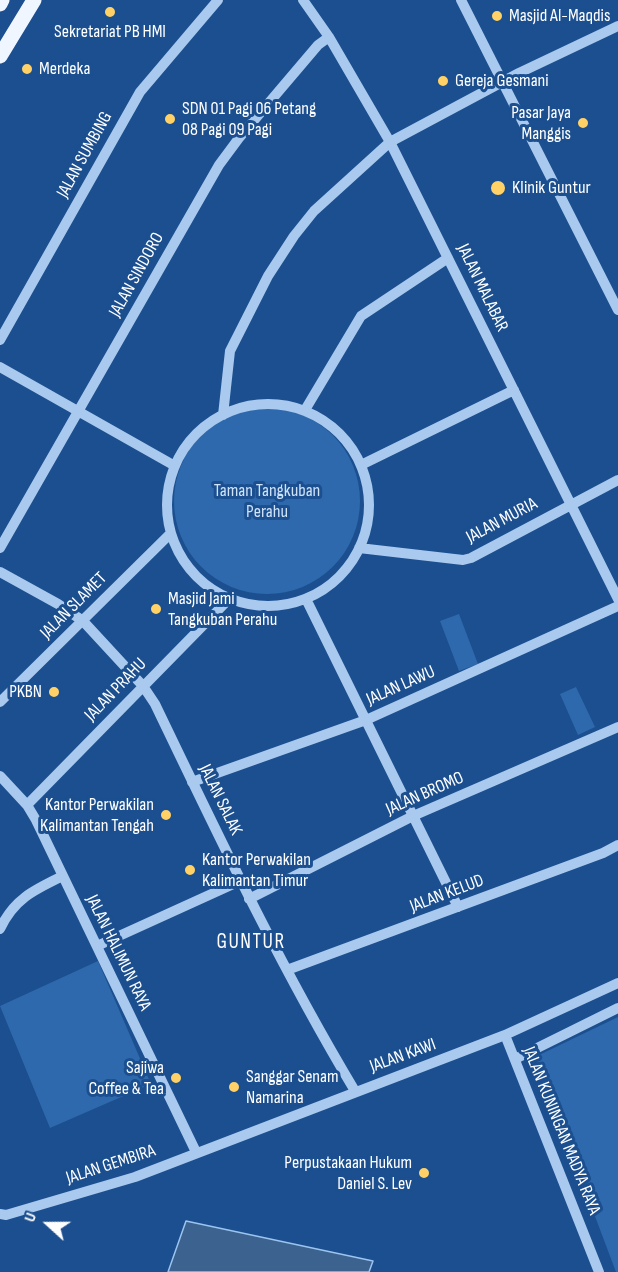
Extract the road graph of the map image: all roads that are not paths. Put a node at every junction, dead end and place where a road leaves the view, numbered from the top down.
1 (2, 0) edge
2 (34, 0) edge
3 (218, 0) edge
4 (303, 0) edge
5 (460, 0) edge
6 (0, 4) edge
7 (618, 27) edge
8 (329, 37) junction
9 (0, 56) edge
10 (503, 82) junction
11 (390, 142) junction
12 (448, 258) junction
13 (618, 310) edge
14 (0, 340) edge
15 (0, 367) edge
16 (514, 390) junction
17 (304, 410) junction
18 (79, 411) junction
19 (223, 415) junction
20 (361, 465) junction
21 (175, 466) junction
22 (618, 480) edge
23 (570, 503) junction
24 (171, 533) junction
25 (0, 548) edge
26 (359, 549) junction
27 (0, 572) edge
28 (229, 599) junction
29 (306, 599) junction
30 (618, 599) edge
31 (618, 606) edge
32 (83, 621) junction
33 (143, 686) junction
34 (0, 702) edge
35 (366, 720) junction
36 (618, 727) edge
37 (0, 776) edge
38 (192, 782) junction
39 (27, 805) junction
40 (413, 816) junction
41 (618, 845) edge
42 (63, 876) junction
43 (240, 881) junction
44 (249, 899) junction
45 (458, 908) junction
46 (0, 929) edge
47 (97, 946) junction
48 (287, 970) junction
49 (618, 983) edge
50 (618, 1008) edge
51 (505, 1035) junction
52 (515, 1059) junction
53 (355, 1091) junction
54 (196, 1152) junction
55 (0, 1214) edge
56 (599, 1272) edge

1 - 6 main road
2 - 9 main road
3 - 14 street, JALAN SUMBING
4 - 8 street, JALAN MALABAR
5 - 10 street
7 - 10 street
8 - 11 street, JALAN MALABAR
8 - 18 street, JALAN SINDORO
10 - 11 street
10 - 13 street
11 - 12 street, JALAN MALABAR
11 - 19 street
12 - 16 street, JALAN MALABAR
12 - 17 street
15 - 18 street
16 - 20 street
16 - 23 street, JALAN MALABAR
17 - 19 street
17 - 20 street
18 - 21 street
18 - 25 street, JALAN SINDORO
19 - 21 street
20 - 26 street
21 - 24 street
22 - 23 street, JALAN MURIA
23 - 26 street, JALAN MURIA
23 - 30 street, JALAN MALABAR
24 - 28 street
24 - 32 street, JALAN SLAMET
26 - 29 street
27 - 32 street, JALAN SALAK
28 - 29 street
28 - 33 street, JALAN PRAHU
29 - 35 street
31 - 35 street, JALAN LAWU
32 - 33 street, JALAN SALAK
32 - 34 street, JALAN SLAMET
33 - 38 street, JALAN SALAK
33 - 39 street, JALAN PRAHU
35 - 38 street, JALAN LAWU
35 - 40 street
36 - 40 street, JALAN BROMO
37 - 39 street, JALAN HALIMUN RAYA
38 - 43 street, JALAN SALAK
39 - 42 street, JALAN HALIMUN RAYA
40 - 44 street, JALAN BROMO
40 - 45 street
41 - 45 street, JALAN KELUD
42 - 46 street
42 - 47 street, JALAN HALIMUN RAYA
43 - 44 street, JALAN SALAK
43 - 47 street
44 - 48 street, JALAN SALAK
45 - 48 street, JALAN KELUD
47 - 54 street, JALAN HALIMUN RAYA
48 - 53 street, JALAN SALAK
49 - 51 street, JALAN KAWI
50 - 52 street
51 - 52 street, JALAN KUNINGAN MADYA RAYA
51 - 53 street, JALAN KAWI
52 - 56 street, JALAN KUNINGAN MADYA RAYA
53 - 54 street, JALAN KAWI
54 - 55 street, JALAN GEMBIRA

